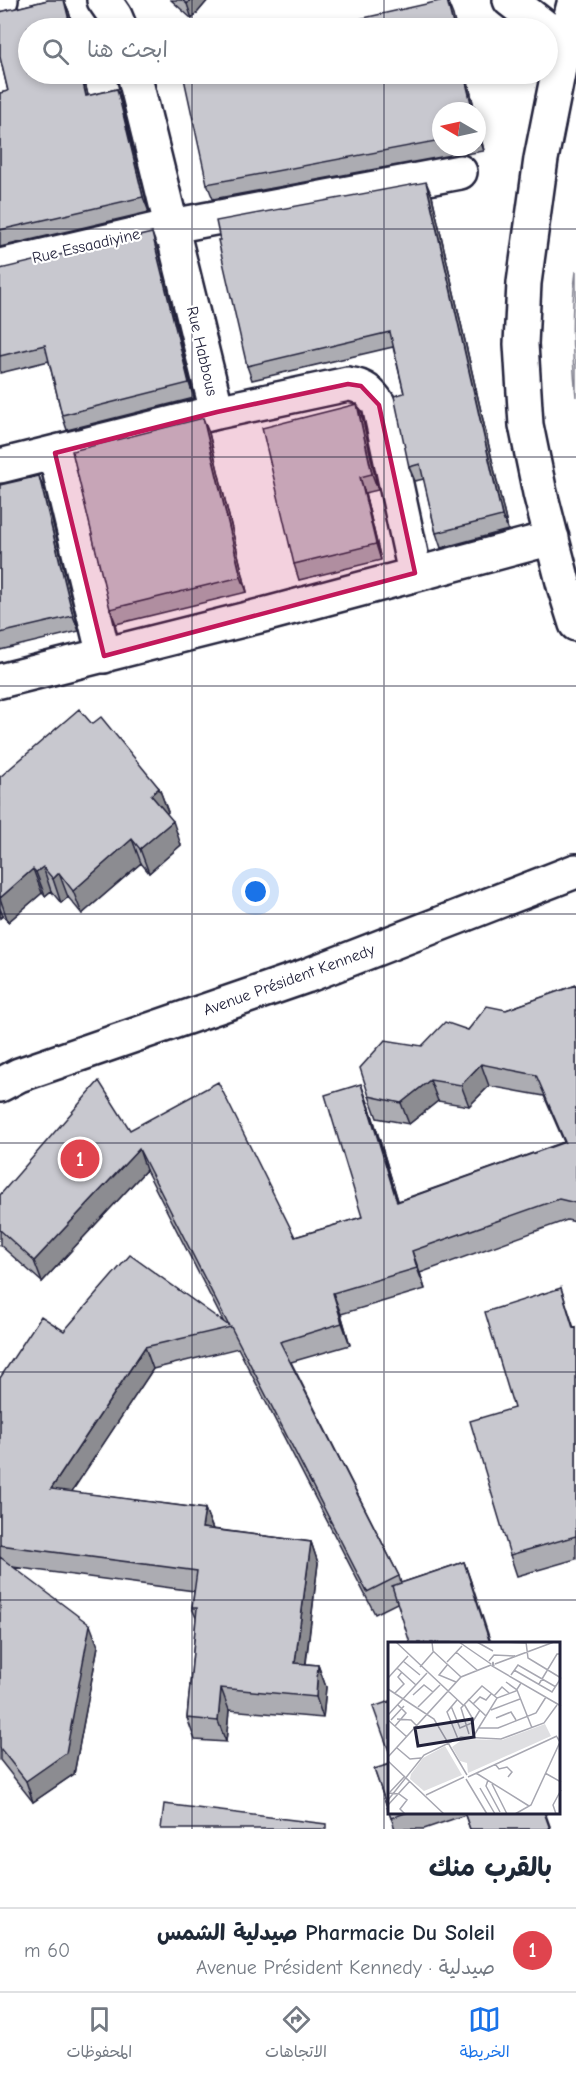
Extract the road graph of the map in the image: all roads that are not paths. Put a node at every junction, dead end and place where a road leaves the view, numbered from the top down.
1 (104, 0) edge
2 (510, 0) edge
3 (575, 0) edge
4 (116, 18) edge
5 (532, 18) edge
6 (558, 25) edge
7 (136, 84) edge
8 (548, 84) edge
9 (460, 172) dead end
10 (172, 226) junction
11 (0, 266) edge
12 (217, 412) junction
13 (55, 453) junction
14 (0, 466) edge
15 (552, 538) junction
16 (416, 573) junction
17 (576, 624) edge
18 (104, 656) junction
19 (0, 681) edge
20 (576, 871) edge
21 (0, 1085) edge

1 - 4 street
2 - 5 street
3 - 6 street
7 - 10 street, Rue Habbous
8 - 15 street
9 - 10 street, Rue Essaadiyine
10 - 11 street, Rue Essaadiyine
10 - 12 street, Rue Habbous
12 - 13 street, Rue Habbous
12 - 16 street
13 - 14 street, Rue Habbous
13 - 18 street
15 - 16 street
15 - 17 street
16 - 18 street
18 - 19 street
20 - 21 street, Avenue Président Kennedy

